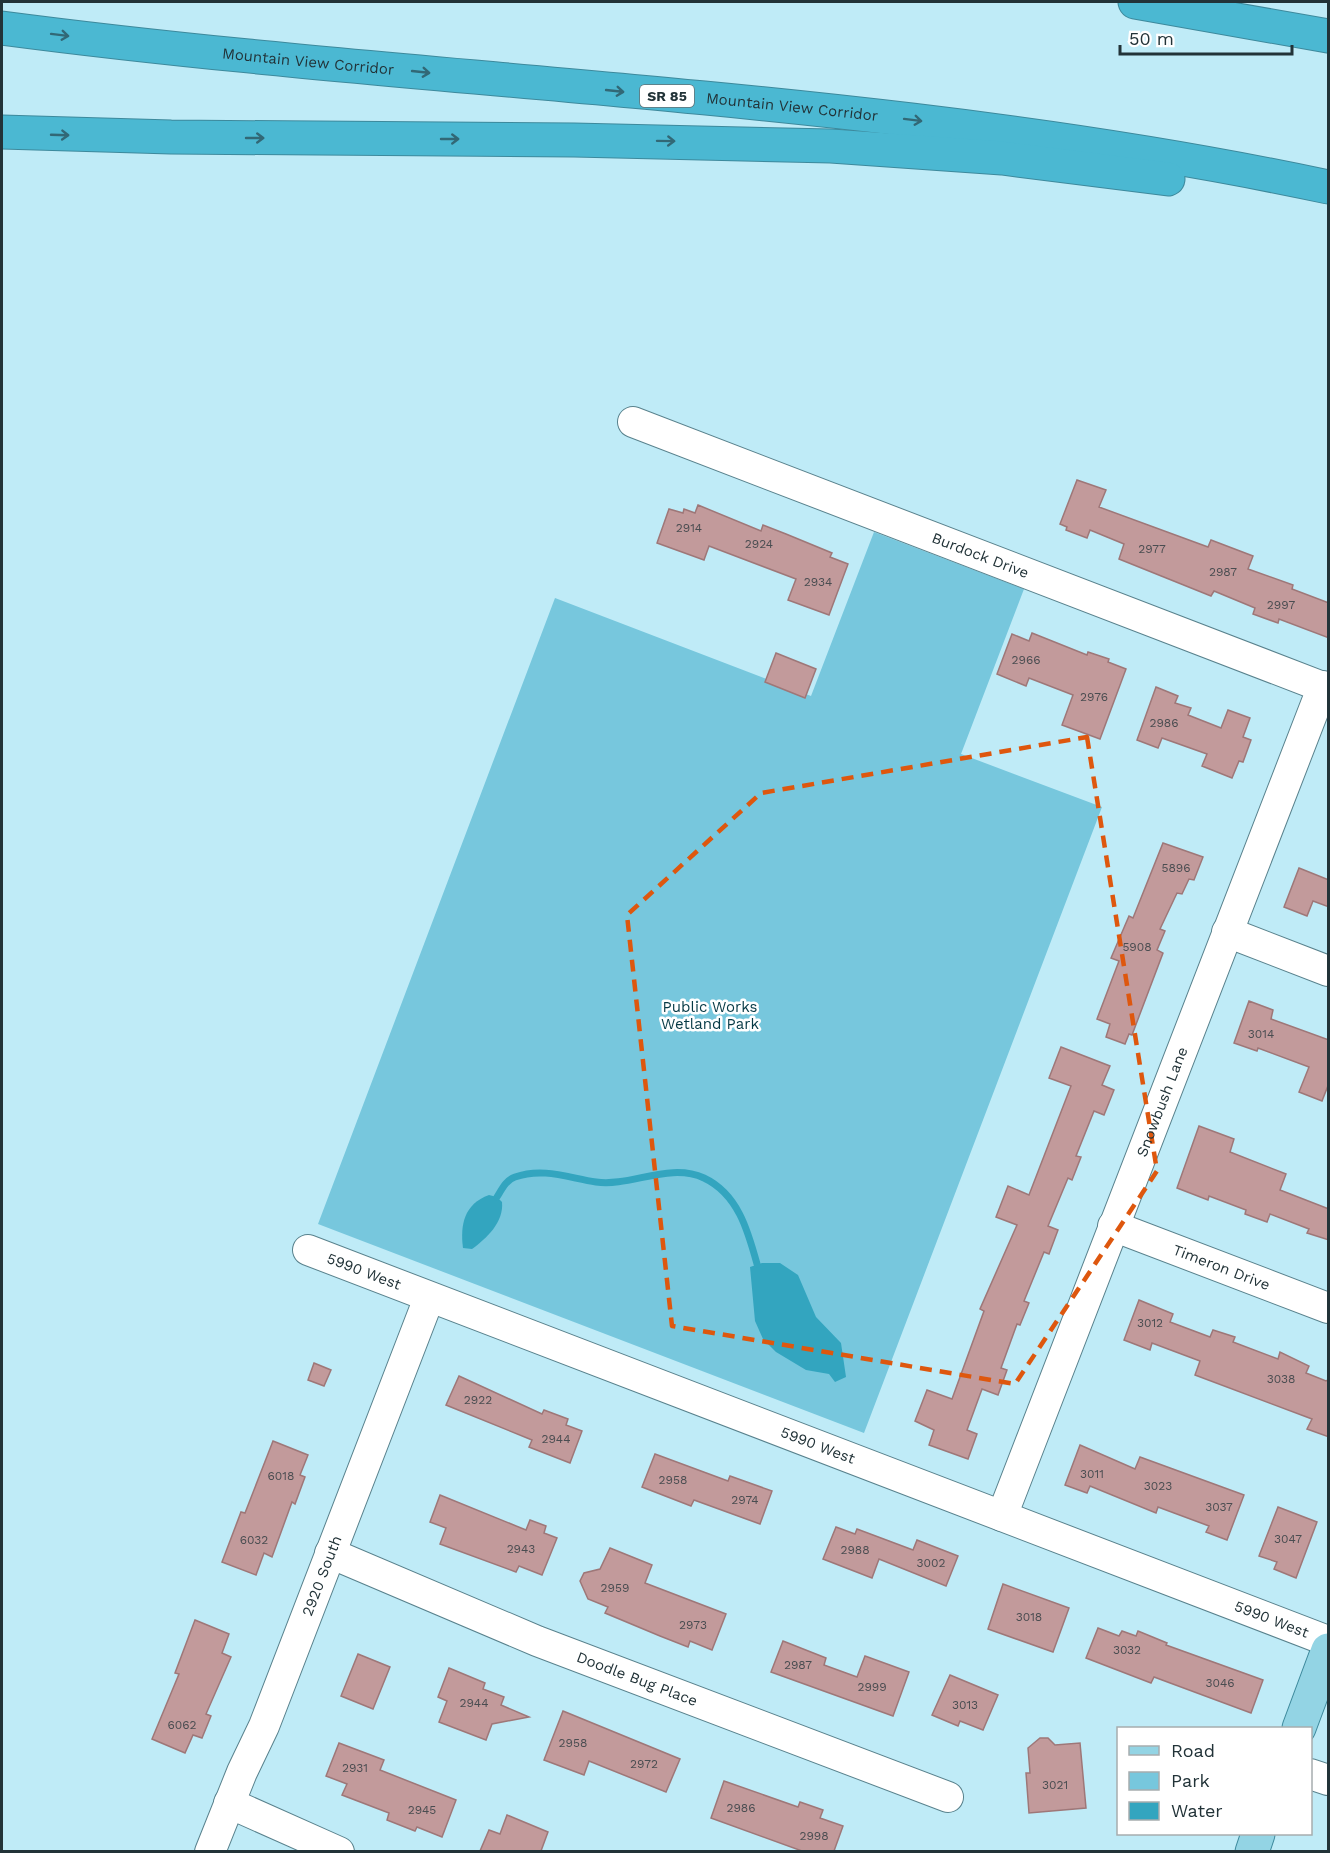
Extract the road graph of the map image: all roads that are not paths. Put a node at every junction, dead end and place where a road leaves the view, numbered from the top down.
1 (1135, 2) edge
2 (2, 28) edge
3 (1329, 36) edge
4 (2, 132) edge
5 (1329, 187) edge
6 (1329, 207) edge
7 (633, 422) dead end
8 (1326, 688) edge
9 (1227, 932) junction
10 (1329, 971) edge
11 (1113, 1226) junction
12 (308, 1250) dead end
13 (429, 1298) junction
14 (1329, 1308) edge
15 (1002, 1516) junction
16 (330, 1553) junction
17 (1329, 1641) edge
18 (1329, 1650) edge
19 (1299, 1727) edge
20 (1312, 1774) edge
21 (1329, 1780) edge
22 (948, 1797) dead end
23 (229, 1803) junction
24 (1257, 1835) edge
25 (210, 1851) edge
26 (339, 1851) edge
27 (1251, 1851) edge

1 - 3 highway
2 -> 5 highway, Mountain View Corridor / SR 85
4 -> 6 highway
7 - 8 street, Burdock Drive
8 - 9 street, Snowbush Lane
9 - 10 street
9 - 11 street, Snowbush Lane
11 - 14 street, Timeron Drive
11 - 15 street, Snowbush Lane
12 - 13 street, 5990 West
13 - 15 street, 5990 West
13 - 16 street, 2920 South
15 - 17 street, 5990 West
16 - 22 street, Doodle Bug Place
16 - 23 street, 2920 South
18 - 19 main road
20 - 21 street
23 - 25 street, 2920 South
23 - 26 street
24 - 27 main road

